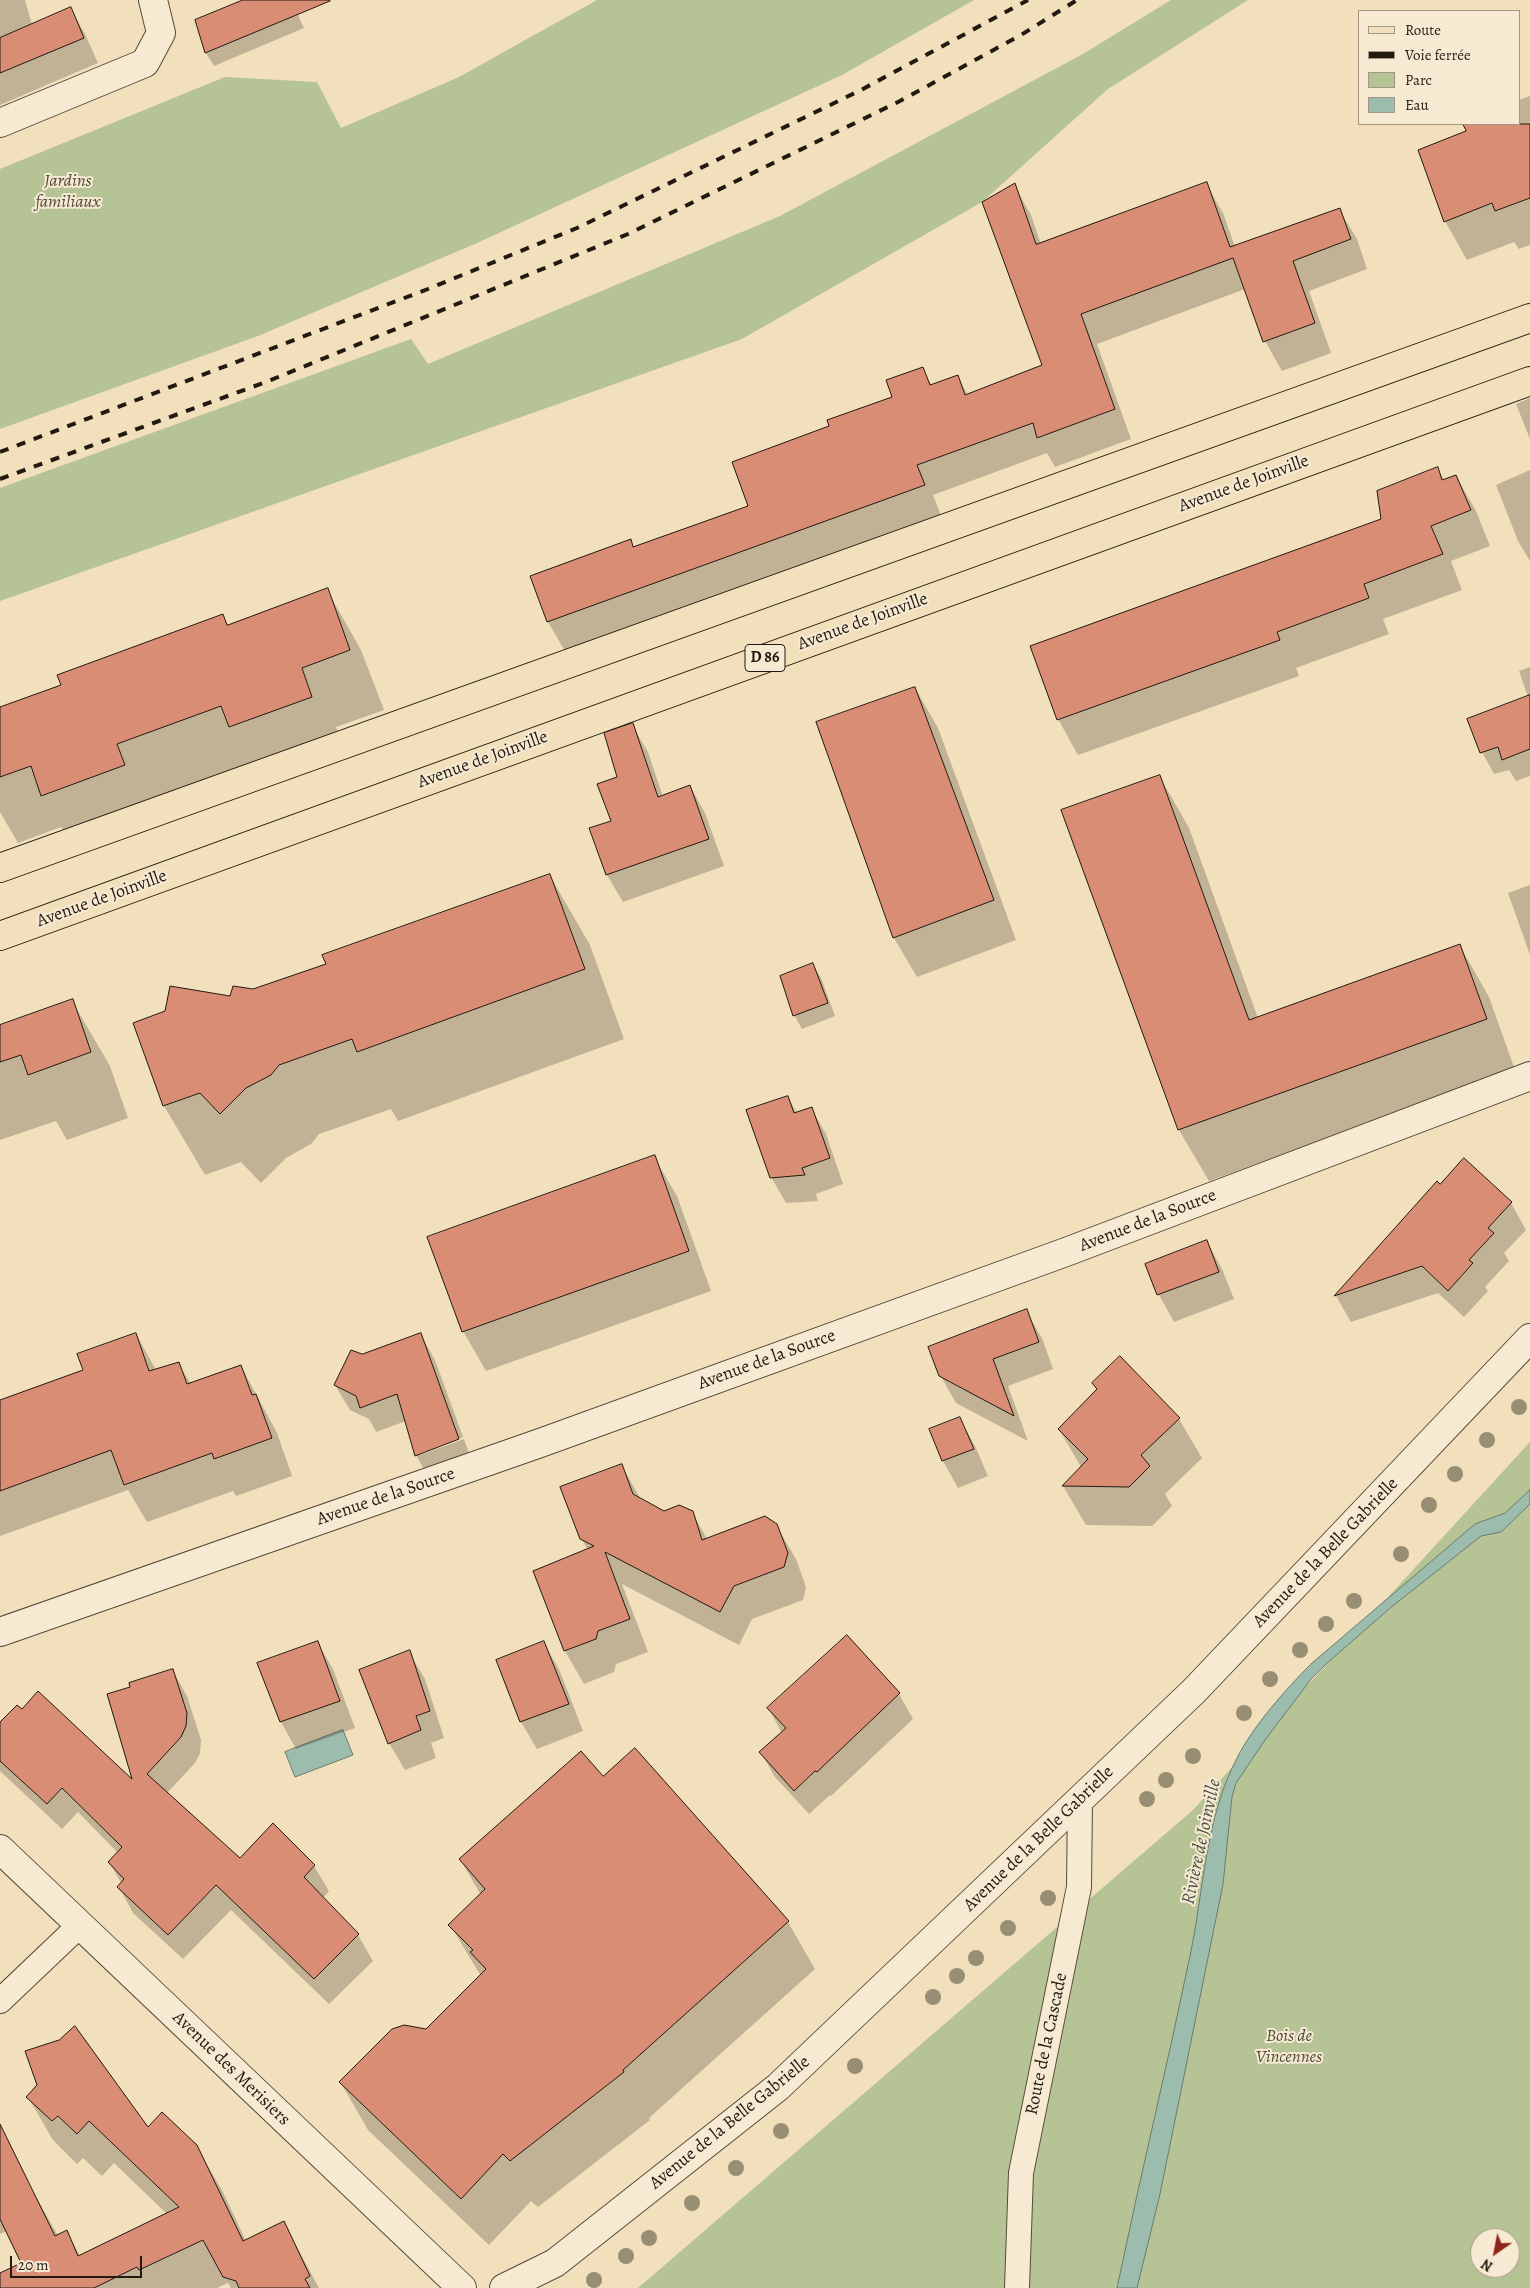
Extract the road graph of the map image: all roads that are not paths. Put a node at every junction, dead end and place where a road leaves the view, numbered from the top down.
1 (153, 0) edge
2 (0, 123) edge
3 (1530, 318) edge
4 (1530, 381) edge
5 (0, 868) edge
6 (0, 936) edge
7 (1530, 1076) edge
8 (1530, 1338) edge
9 (0, 1632) edge
10 (1080, 1800) junction
11 (0, 1849) edge
12 (80, 1925) junction
13 (0, 2001) edge
14 (462, 2288) edge
15 (504, 2288) edge
16 (1018, 2288) edge

1 - 2 street
3 - 5 main road
4 - 6 main road, Avenue de Joinville / D 86
7 - 9 street, Avenue de la Source
8 - 10 street, Avenue de la Belle Gabrielle
10 - 15 street, Avenue de la Belle Gabrielle
10 - 16 lane, Route de la Cascade
11 - 12 street, Avenue des Merisiers
12 - 13 lane
12 - 14 street, Avenue des Merisiers

